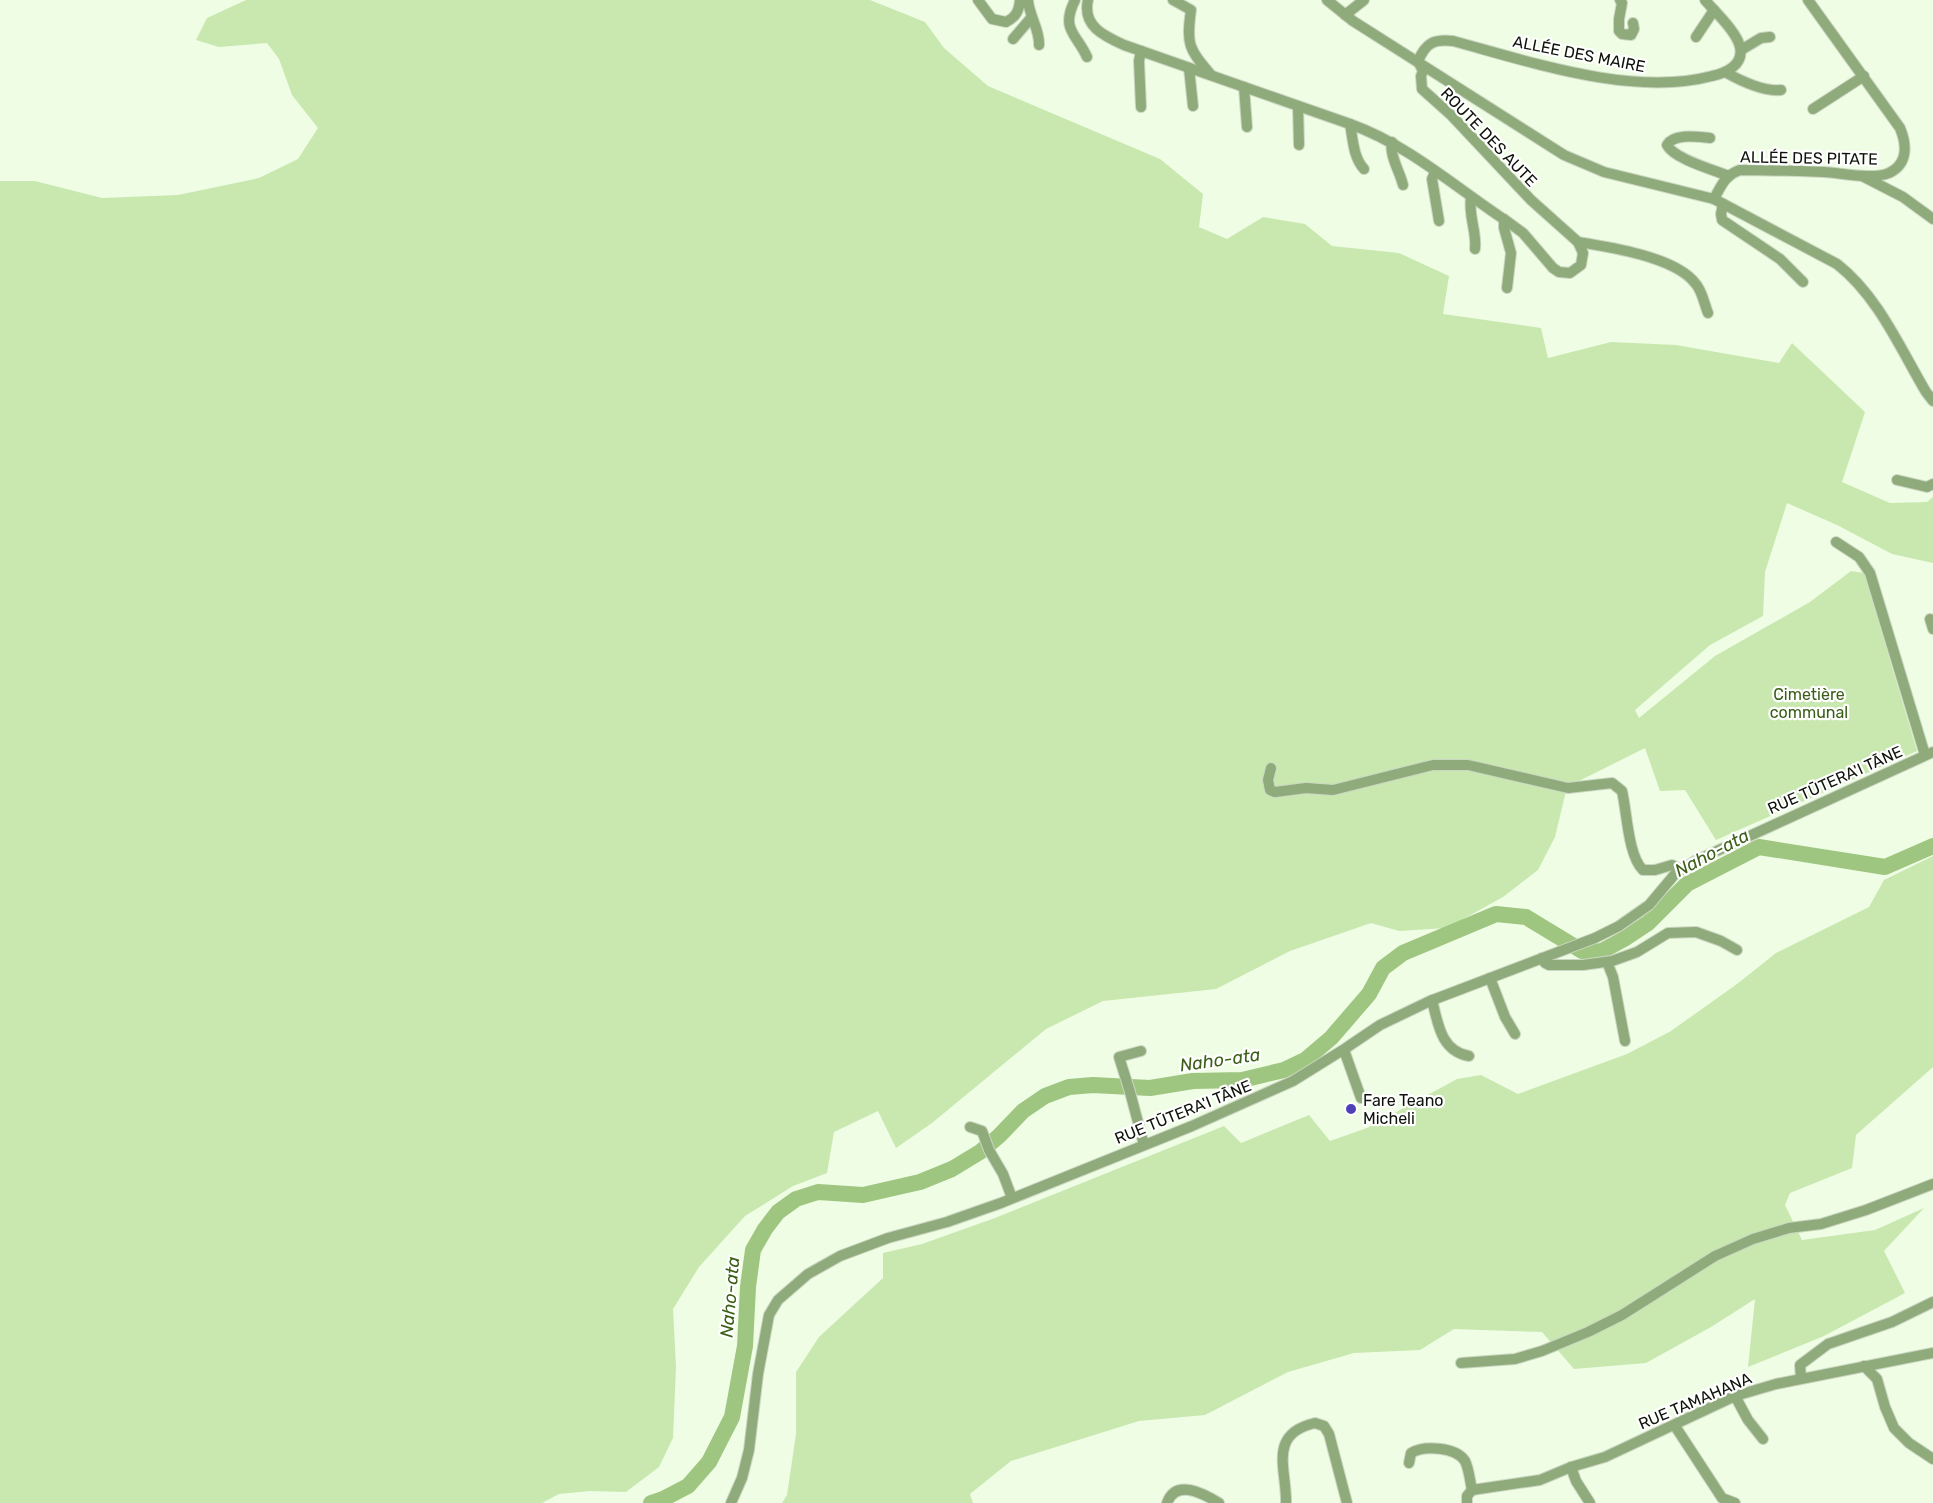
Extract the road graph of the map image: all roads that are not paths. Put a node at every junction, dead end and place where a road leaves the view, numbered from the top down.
1 (978, 0) edge
2 (1020, 0) edge
3 (1028, 0) edge
4 (1075, 0) edge
5 (1088, 0) edge
6 (1173, 0) edge
7 (1327, 0) edge
8 (1364, 0) edge
9 (1705, 0) edge
10 (1808, 0) edge
11 (1621, 1) edge
12 (1714, 10) junction
13 (1345, 15) junction
14 (1031, 18) junction
15 (1633, 23) dead end
16 (1696, 37) dead end
17 (1770, 37) dead end
18 (1012, 39) dead end
19 (1039, 45) dead end
20 (1741, 50) junction
21 (1141, 51) junction
22 (1087, 57) dead end
23 (1418, 61) junction
24 (1189, 68) junction
25 (1725, 72) junction
26 (1212, 76) junction
27 (1864, 76) junction
28 (1244, 87) junction
29 (1781, 90) dead end
30 (1193, 106) dead end
31 (1298, 106) junction
32 (1141, 107) dead end
33 (1814, 110) dead end
34 (1350, 124) junction
35 (1247, 127) dead end
36 (1710, 138) dead end
37 (1392, 142) junction
38 (1299, 145) dead end
39 (1364, 169) dead end
40 (1435, 172) junction
41 (1858, 174) junction
42 (1729, 176) junction
43 (1403, 185) dead end
44 (1471, 197) junction
45 (1718, 202) junction
46 (1504, 219) junction
47 (1933, 219) edge
48 (1439, 221) dead end
49 (1578, 242) junction
50 (1475, 249) dead end
51 (1803, 282) dead end
52 (1507, 288) dead end
53 (1708, 313) dead end
54 (1933, 401) edge
55 (1897, 480) dead end
56 (1933, 484) edge
57 (1836, 542) dead end
58 (1929, 754) edge
59 (1271, 768) dead end
60 (1680, 869) junction
61 (1737, 950) dead end
62 (1542, 958) junction
63 (1607, 962) junction
64 (1490, 978) junction
65 (1432, 1000) junction
66 (1515, 1034) dead end
67 (1625, 1041) dead end
68 (1344, 1050) junction
69 (1141, 1051) dead end
70 (1469, 1056) dead end
71 (1361, 1098) dead end
72 (970, 1127) dead end
73 (1144, 1145) junction
74 (1933, 1184) edge
75 (1012, 1198) junction
76 (1933, 1302) edge
77 (1933, 1353) edge
78 (1461, 1363) dead end
79 (1864, 1366) junction
80 (1801, 1378) junction
81 (1735, 1396) junction
82 (1675, 1426) junction
83 (1763, 1439) dead end
84 (1933, 1459) edge
85 (1409, 1463) dead end
86 (1571, 1467) junction
87 (1472, 1490) junction
88 (731, 1503) edge
89 (1167, 1503) edge
90 (1219, 1503) edge
91 (1286, 1503) edge
92 (1347, 1503) edge
93 (1467, 1503) edge
94 (1590, 1503) edge
95 (1735, 1503) edge

1 - 2 street
3 - 14 street
4 - 22 street
5 - 21 street
6 - 26 street
7 - 13 street
8 - 13 street
9 - 12 street
10 - 27 street, ALLÉE DES PITATE
11 - 15 street
12 - 16 street
12 - 20 street
13 - 23 street
14 - 18 street
14 - 19 street
17 - 20 street
20 - 25 street
21 - 24 street
21 - 32 street
23 - 25 street, ALLÉE DES MAIRE
23 - 45 street, ROUTE DES AUTE
23 - 49 street, ROUTE DES AUTE
24 - 26 street
24 - 30 street
25 - 29 street
26 - 28 street
27 - 33 street
27 - 41 street, ALLÉE DES PITATE
28 - 31 street
28 - 35 street
31 - 34 street
31 - 38 street
34 - 37 street
34 - 39 street
36 - 42 street
37 - 40 street
37 - 43 street
40 - 44 street
40 - 48 street
41 - 42 street, ALLÉE DES PITATE
41 - 47 street
42 - 45 street, ALLÉE DES PITATE
44 - 46 street
44 - 50 street
45 - 51 street
45 - 54 street, ROUTE DES AUTE
46 - 49 street
46 - 52 street
49 - 53 street
55 - 56 street
57 - 58 street
58 - 60 street, RUE TŪTERA'I TĀNE
59 - 60 street
60 - 62 street, RUE TŪTERA'I TĀNE
61 - 63 street
62 - 63 street
62 - 64 street, RUE TŪTERA'I TĀNE
63 - 67 street
64 - 65 street, RUE TŪTERA'I TĀNE
64 - 66 street
65 - 68 street, RUE TŪTERA'I TĀNE
65 - 70 street
68 - 71 street
68 - 73 street, RUE TŪTERA'I TĀNE
69 - 73 street
72 - 75 street
73 - 75 street, RUE TŪTERA'I TĀNE
74 - 78 street
75 - 88 street, RUE TŪTERA'I TĀNE
76 - 80 street
77 - 79 street, RUE TAMAHANA
79 - 80 street, RUE TAMAHANA
79 - 84 street
80 - 81 street, RUE TAMAHANA
81 - 82 street, RUE TAMAHANA
81 - 83 street
82 - 86 street, RUE TAMAHANA
82 - 95 street
85 - 87 street
86 - 87 street, RUE TAMAHANA
86 - 94 street
87 - 93 street
89 - 90 street
91 - 92 street

